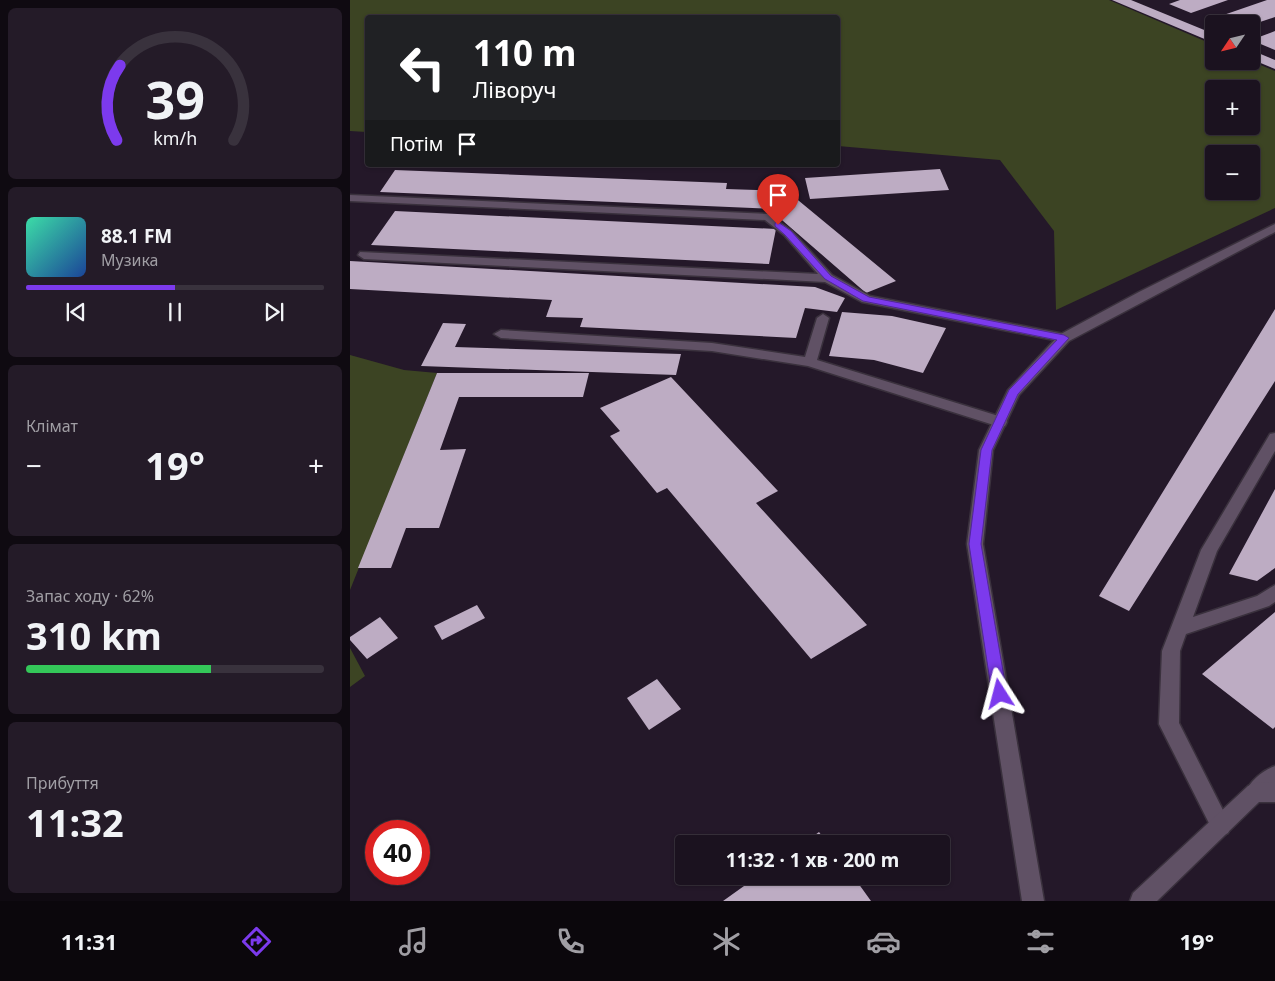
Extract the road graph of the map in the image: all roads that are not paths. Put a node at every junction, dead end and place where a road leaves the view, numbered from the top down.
1 (350, 198) edge
2 (1275, 228) edge
3 (364, 254) dead end
4 (828, 278) junction
5 (823, 318) dead end
6 (501, 334) dead end
7 (1064, 338) junction
8 (810, 362) junction
9 (1000, 422) junction
10 (1275, 438) edge
11 (1275, 592) edge
12 (1179, 629) junction
13 (1275, 775) edge
14 (1265, 793) edge
15 (1221, 826) junction
16 (1033, 901) edge
17 (1141, 901) edge

1 - 4 street
2 - 7 street
3 - 4 street
4 - 7 street
5 - 8 street
6 - 8 street
7 - 9 street
8 - 9 street
9 - 16 street
10 - 12 street
11 - 12 street
12 - 15 street
13 - 14 street
14 - 15 street
15 - 17 street

